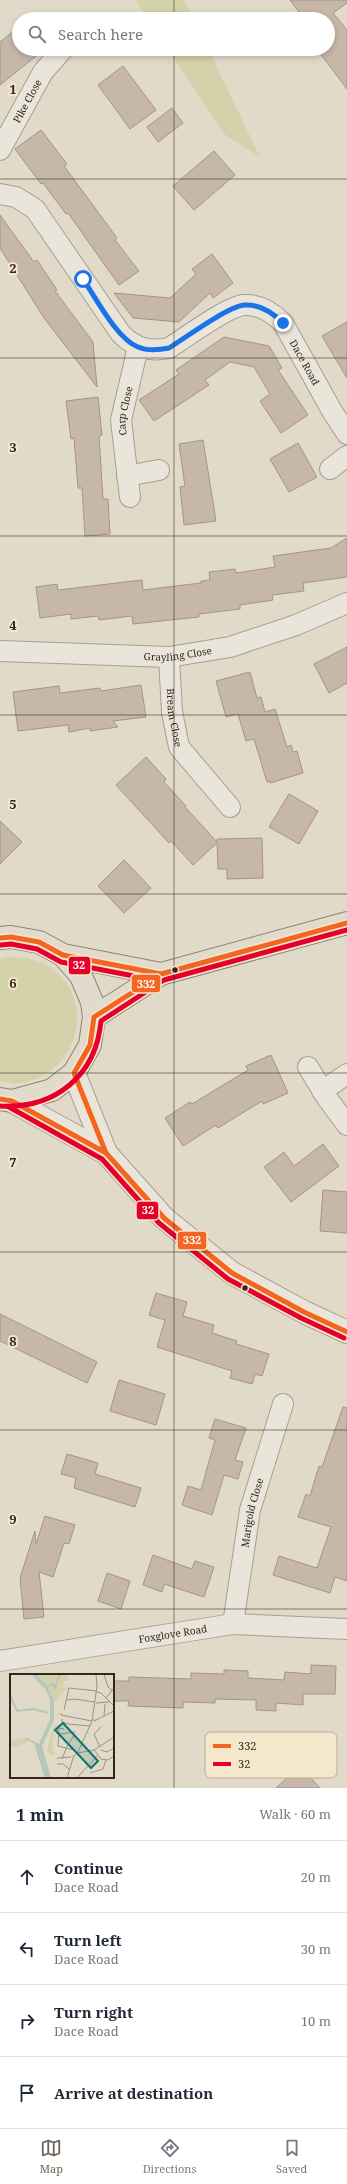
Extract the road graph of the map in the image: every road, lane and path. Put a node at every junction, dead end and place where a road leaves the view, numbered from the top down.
1 (54, 56) edge
2 (0, 150) edge
3 (0, 194) edge
4 (138, 347) junction
5 (347, 434) edge
6 (347, 456) edge
7 (330, 469) dead end
8 (159, 470) dead end
9 (127, 476) junction
10 (130, 497) dead end
11 (347, 603) edge
12 (0, 651) edge
13 (168, 658) junction
14 (230, 806) dead end
15 (347, 922) edge
16 (4, 934) edge
17 (63, 954) junction
18 (161, 974) junction
19 (94, 1017) junction
20 (308, 1067) dead end
21 (74, 1073) junction
22 (347, 1074) edge
23 (322, 1091) junction
24 (6, 1100) edge
25 (347, 1125) edge
26 (106, 1153) junction
27 (345, 1327) edge
28 (283, 1404) dead end
29 (233, 1624) junction
30 (347, 1629) edge
31 (0, 1661) edge

1 - 2 street, Pike Close
3 - 4 street, Dace Road
4 - 5 street, Dace Road
4 - 9 street, Carp Close
6 - 7 street
8 - 9 street
9 - 10 street, Carp Close
11 - 13 street, Grayling Close
12 - 13 street, Grayling Close
13 - 14 street, Bream Close
15 - 18 main road
16 - 17 main road
17 - 18 main road
17 - 19 main road
18 - 19 main road
19 - 21 main road
20 - 23 street
21 - 24 main road
21 - 26 street
22 - 23 street
23 - 25 street
24 - 26 street
26 - 27 street
28 - 29 street, Marigold Close
29 - 30 street, Foxglove Road
29 - 31 street, Foxglove Road

